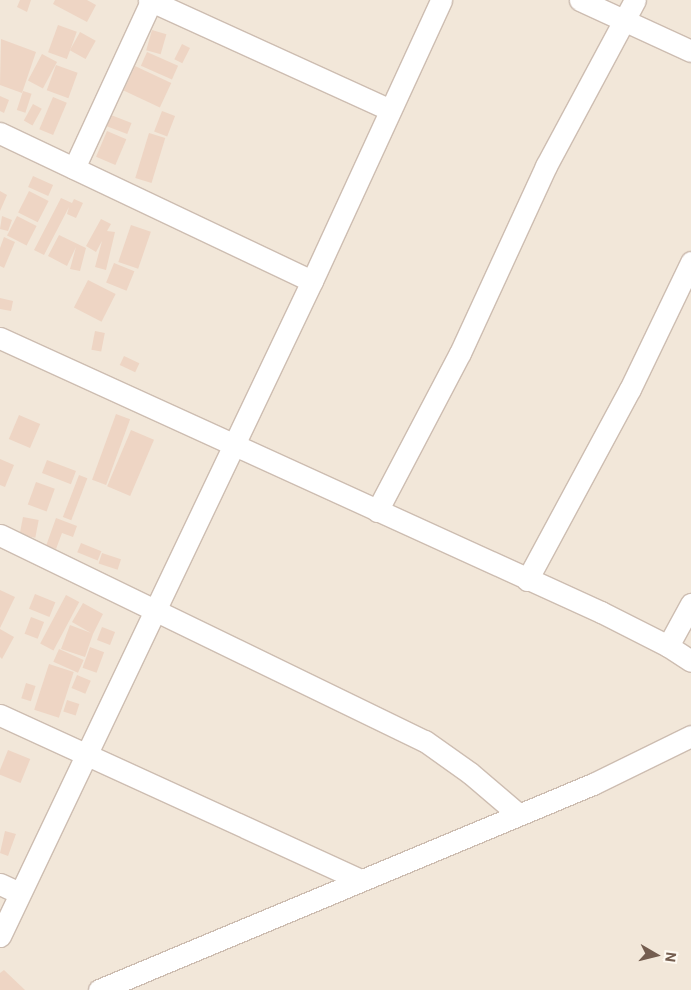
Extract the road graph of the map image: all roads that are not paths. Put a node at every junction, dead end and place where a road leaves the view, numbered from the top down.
1 (150, 0) edge
2 (441, 0) edge
3 (580, 0) edge
4 (635, 0) edge
5 (625, 20) junction
6 (691, 52) edge
7 (390, 110) junction
8 (0, 133) edge
9 (74, 168) junction
10 (691, 262) edge
11 (312, 281) junction
12 (0, 338) edge
13 (234, 445) junction
14 (377, 511) junction
15 (0, 535) edge
16 (527, 580) junction
17 (691, 604) edge
18 (155, 609) junction
19 (668, 646) junction
20 (691, 661) edge
21 (0, 715) edge
22 (691, 736) edge
23 (86, 755) junction
24 (517, 813) junction
25 (360, 880) junction
26 (0, 884) edge
27 (20, 893) junction
28 (0, 936) edge
29 (99, 990) edge

1 - 7 street
1 - 9 street
2 - 7 street
3 - 5 street
4 - 5 street
5 - 6 street
5 - 14 street
7 - 11 street
8 - 9 street
9 - 11 street
10 - 16 street
11 - 13 street
12 - 13 street
13 - 14 street
13 - 18 street
14 - 16 street
15 - 18 street
16 - 19 street
17 - 19 street
18 - 23 street
18 - 24 street
19 - 20 street
21 - 23 street
22 - 24 street
23 - 25 street
23 - 27 street
24 - 25 street
25 - 29 street
26 - 27 street
27 - 28 street

